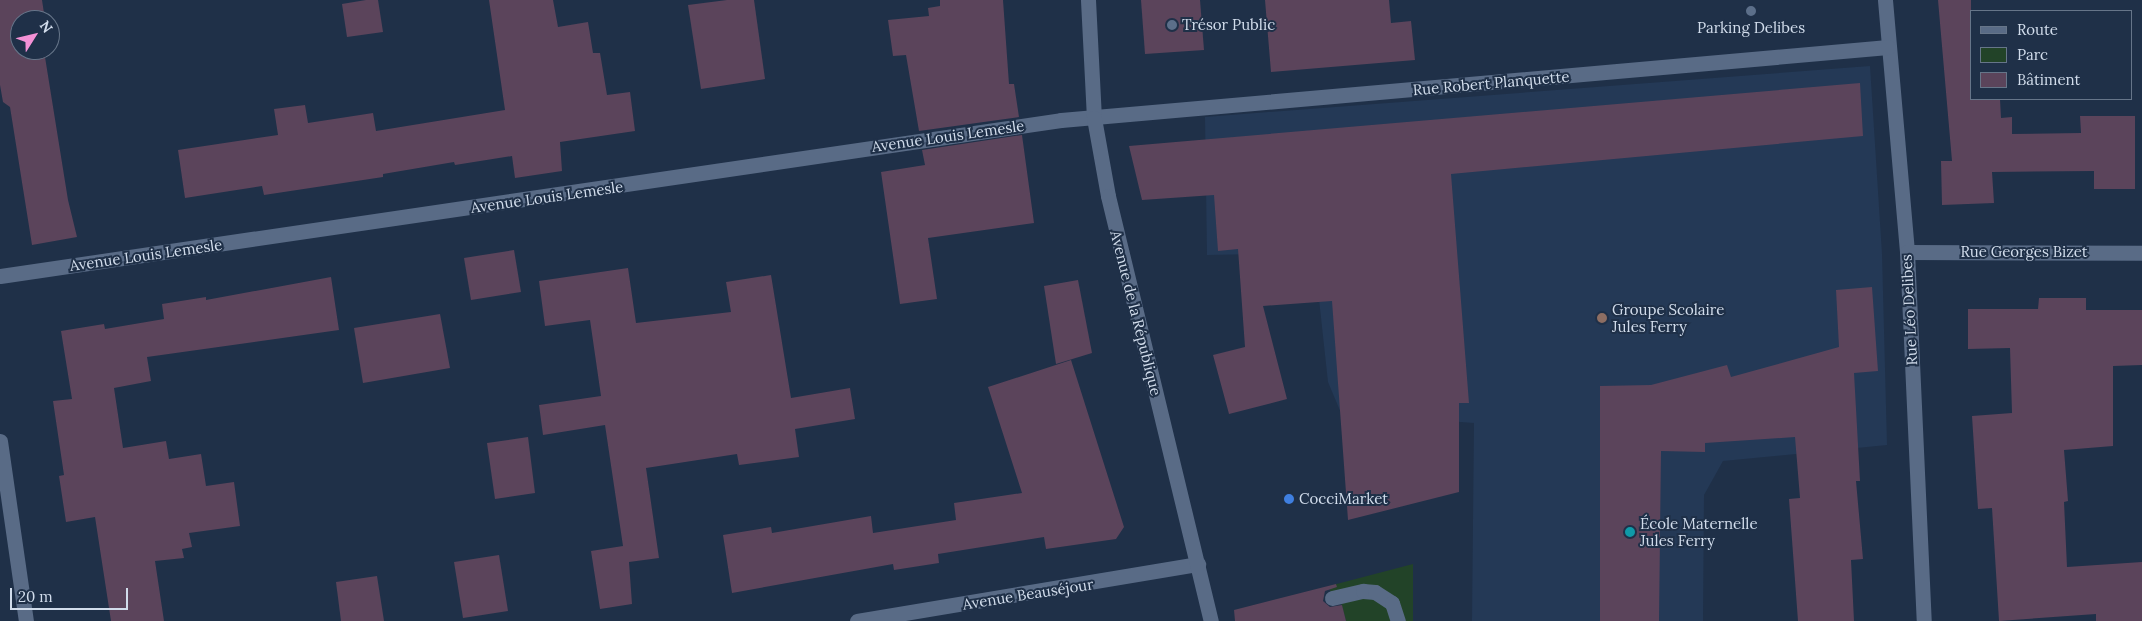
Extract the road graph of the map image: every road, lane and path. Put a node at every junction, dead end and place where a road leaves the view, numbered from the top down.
1 (1088, 0) edge
2 (1885, 0) edge
3 (1888, 47) junction
4 (1094, 118) junction
5 (1906, 252) junction
6 (2142, 253) edge
7 (0, 276) edge
8 (0, 441) edge
9 (1198, 564) junction
10 (1332, 598) dead end
11 (26, 621) edge
12 (857, 621) edge
13 (1211, 621) edge
14 (1398, 621) edge
15 (1924, 621) edge

1 - 4 street, Avenue de la République
2 - 3 street, Rue Léo Delibes
3 - 4 street, Rue Robert Planquette
3 - 5 street, Rue Léo Delibes
4 - 7 street, Avenue Louis Lemesle
4 - 9 street, Avenue de la République
5 - 6 street, Rue Georges Bizet
5 - 15 street, Rue Léo Delibes
8 - 11 street
9 - 12 street, Avenue Beauséjour
9 - 13 street, Avenue de la République
10 - 14 street

